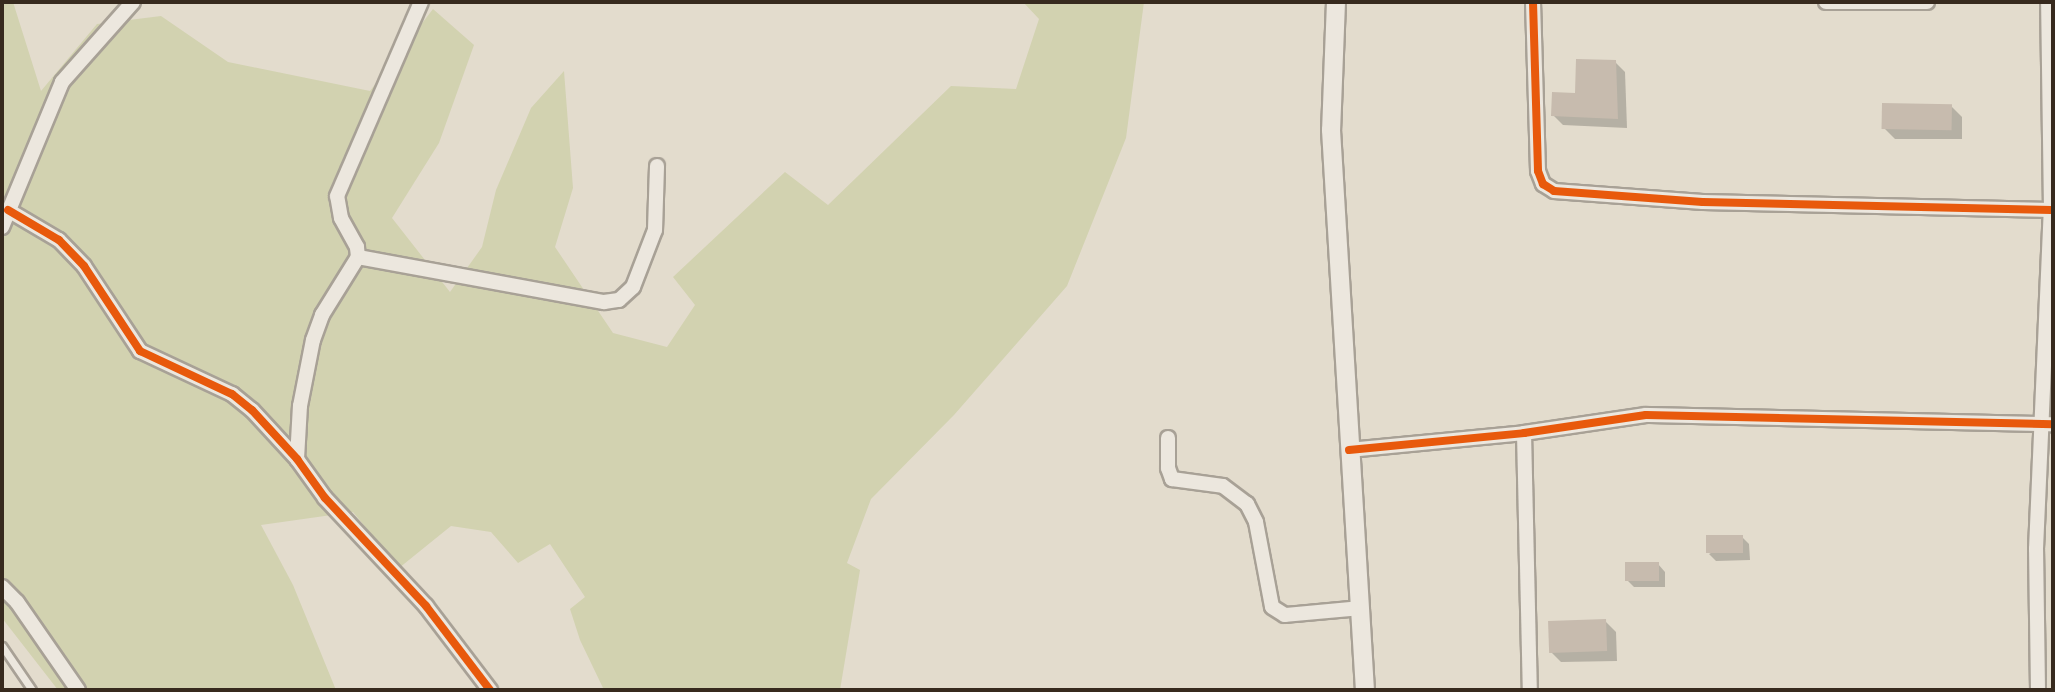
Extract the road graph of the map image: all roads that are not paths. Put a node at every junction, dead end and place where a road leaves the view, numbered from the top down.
1 (133, 2) edge
2 (421, 2) edge
3 (1336, 2) edge
4 (1533, 2) edge
5 (1826, 2) edge
6 (1927, 2) edge
7 (2048, 2) edge
8 (657, 166) dead end
9 (8, 210) junction
10 (2051, 210) edge
11 (2, 227) edge
12 (358, 257) junction
13 (2047, 424) edge
14 (1524, 433) junction
15 (1168, 438) dead end
16 (1349, 450) junction
17 (297, 459) junction
18 (2, 587) edge
19 (1360, 608) junction
20 (2, 646) edge
21 (32, 690) edge
22 (78, 690) edge
23 (490, 690) edge
24 (1365, 690) edge
25 (1530, 690) edge
26 (2038, 690) edge

1 - 9 street
2 - 12 street
3 - 16 street
4 - 10 street
5 - 6 street
7 - 10 street
8 - 12 street
9 - 11 street
9 - 17 street
10 - 13 street
12 - 17 street
13 - 14 street
13 - 26 street
14 - 16 street
14 - 25 street
15 - 19 street
16 - 19 street
17 - 23 street
18 - 22 street
19 - 24 street
20 - 21 lane

